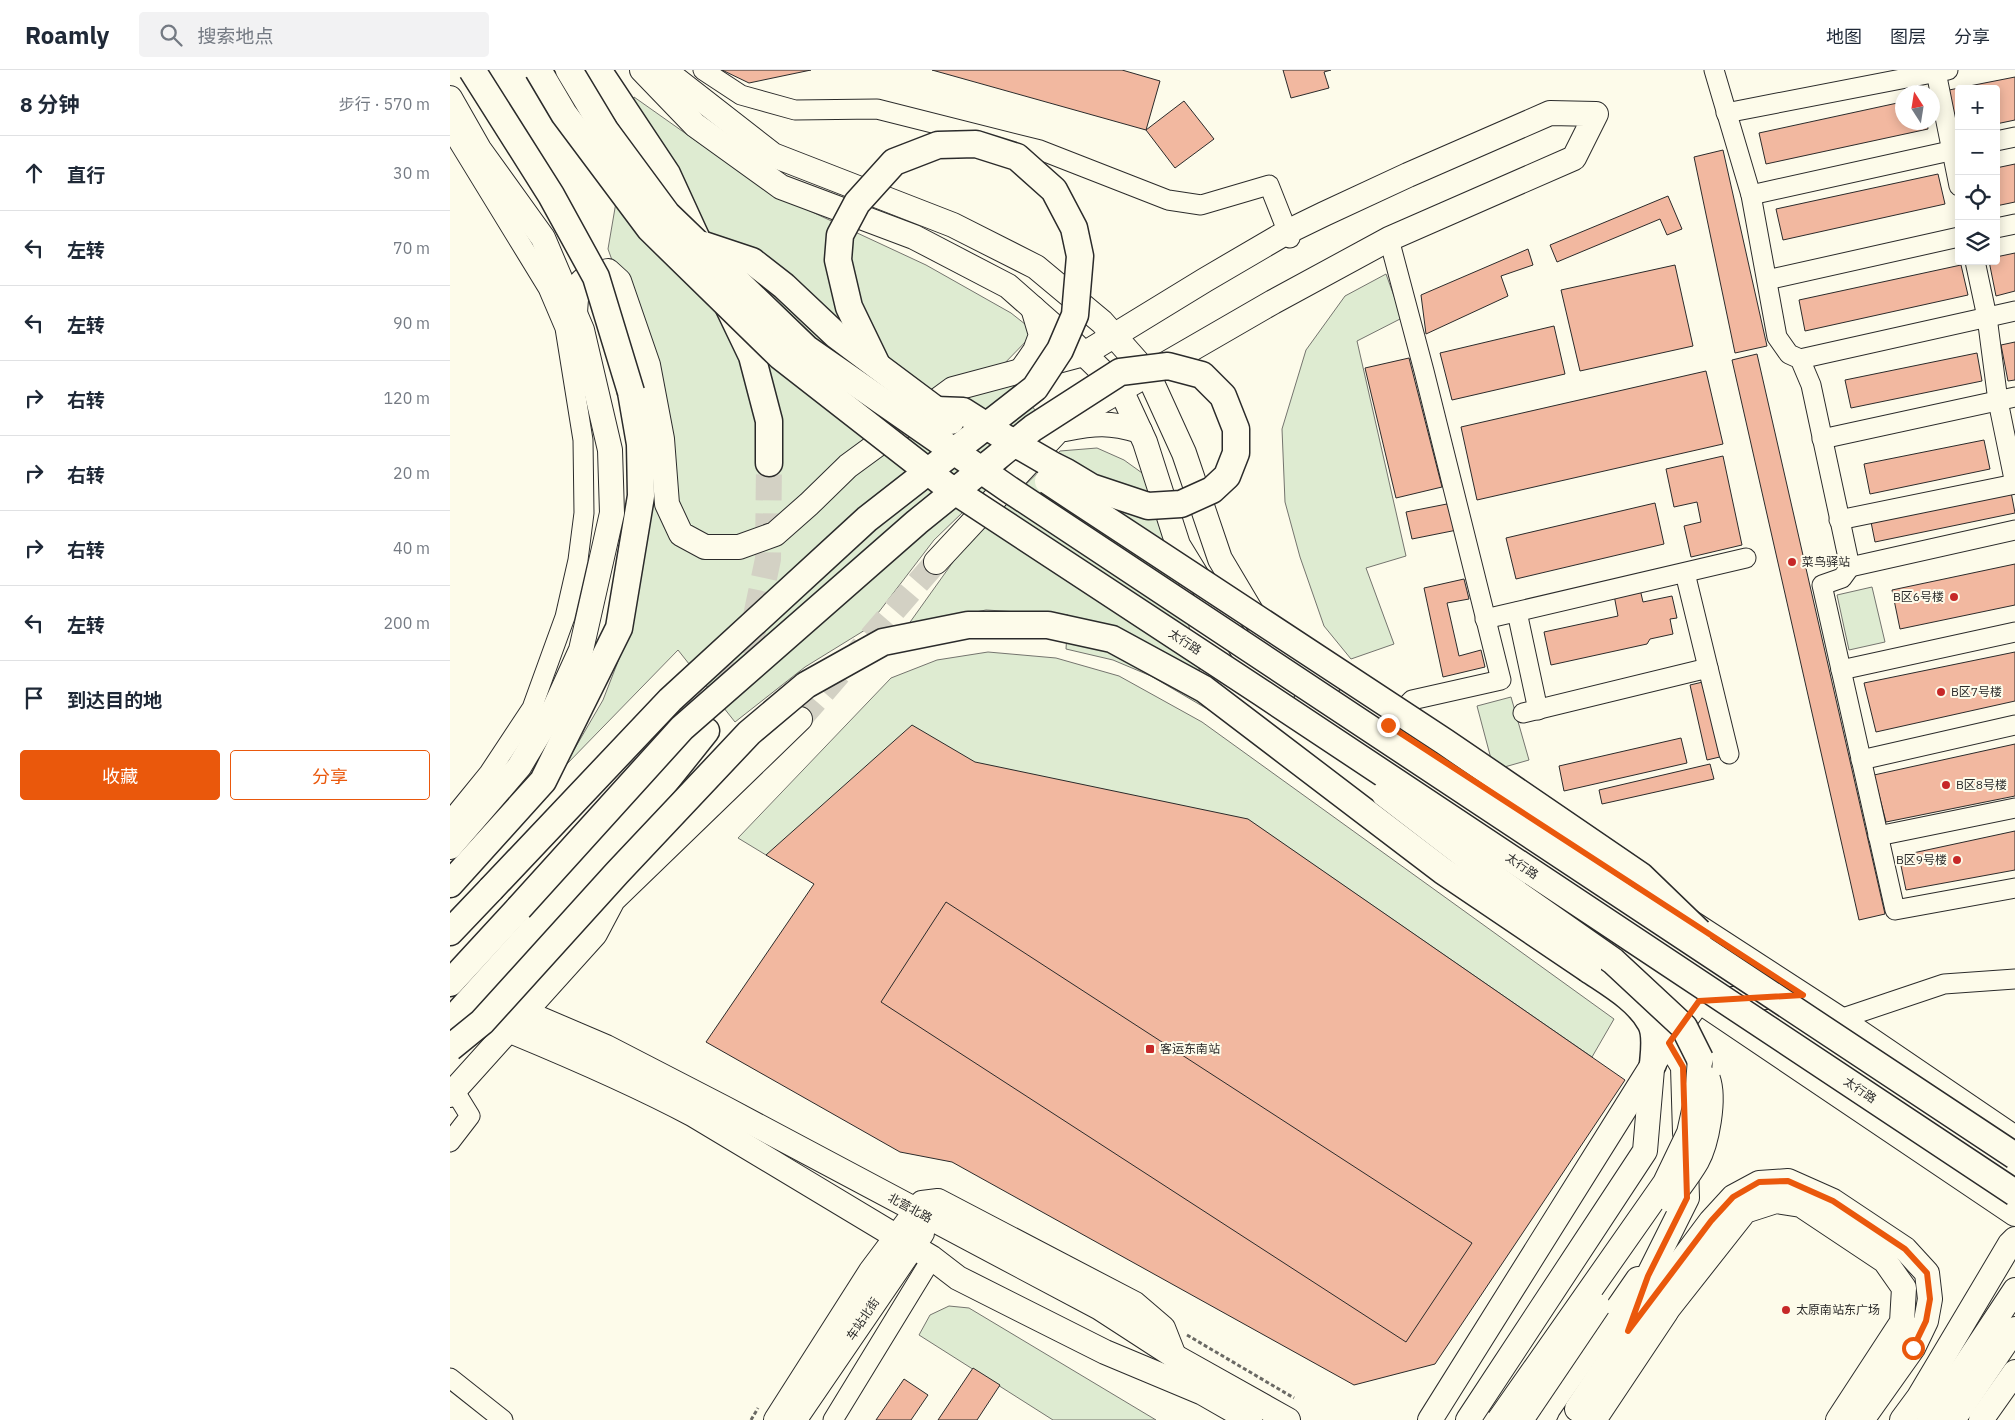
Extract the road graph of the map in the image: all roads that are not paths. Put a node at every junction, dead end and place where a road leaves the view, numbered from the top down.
1 (472, 70) edge
2 (538, 70) edge
3 (569, 70) edge
4 (598, 70) edge
5 (642, 70) edge
6 (664, 70) edge
7 (703, 70) edge
8 (1942, 71) edge
9 (1716, 78) edge
10 (450, 98) edge
11 (1726, 113) junction
12 (450, 128) edge
13 (2015, 138) edge
14 (2000, 140) edge
15 (1955, 150) edge
16 (1751, 195) junction
17 (2015, 224) edge
18 (2000, 227) edge
19 (1286, 230) junction
20 (1955, 238) edge
21 (1389, 239) junction
22 (697, 243) junction
23 (1976, 265) edge
24 (1767, 280) junction
25 (1033, 308) junction
26 (2015, 311) edge
27 (575, 313) junction
28 (1987, 317) junction
29 (1114, 336) junction
30 (1084, 354) junction
31 (1800, 359) junction
32 (877, 365) junction
33 (1021, 371) junction
34 (1148, 374) junction
35 (1120, 390) junction
36 (2007, 399) edge
37 (936, 410) junction
38 (1058, 430) junction
39 (1140, 431) junction
40 (1822, 440) junction
41 (769, 463) tunnel mouth
42 (2015, 484) edge
43 (1839, 520) junction
44 (2015, 530) edge
45 (1746, 558) dead end
46 (936, 562) tunnel mouth
47 (1850, 567) junction
48 (1685, 573) junction
49 (1516, 612) junction
50 (1485, 619) junction
51 (2015, 632) edge
52 (1708, 668) junction
53 (1841, 670) junction
54 (1262, 693) junction
55 (800, 719) tunnel mouth
56 (1388, 725) junction
57 (2015, 725) edge
58 (706, 731) dead end
59 (1730, 754) dead end
60 (1861, 760) junction
61 (2015, 808) edge
62 (450, 821) edge
63 (1878, 836) junction
64 (450, 847) edge
65 (450, 884) edge
66 (2015, 890) edge
67 (450, 932) edge
68 (1588, 969) junction
69 (1748, 979) junction
70 (2015, 979) edge
71 (450, 983) edge
72 (1803, 995) junction
73 (1699, 1001) junction
74 (524, 1012) junction
75 (1840, 1019) junction
76 (1649, 1021) junction
77 (450, 1022) edge
78 (508, 1030) junction
79 (1669, 1043) junction
80 (450, 1048) edge
81 (1700, 1059) junction
82 (1653, 1064) junction
83 (452, 1092) edge
84 (2015, 1138) edge
85 (450, 1142) edge
86 (2015, 1156) edge
87 (2015, 1193) edge
88 (2015, 1214) edge
89 (924, 1215) junction
90 (1667, 1238) junction
91 (2015, 1239) edge
92 (976, 1242) junction
93 (914, 1247) junction
94 (958, 1278) junction
95 (2015, 1290) edge
96 (1667, 1310) junction
97 (2015, 1329) edge
98 (1628, 1331) junction
99 (1174, 1356) junction
100 (2015, 1372) edge
101 (450, 1378) edge
102 (1586, 1414) edge
103 (503, 1420) edge
104 (776, 1420) edge
105 (795, 1420) edge
106 (833, 1420) edge
107 (1250, 1420) edge
108 (1288, 1420) edge
109 (1430, 1420) edge
110 (1468, 1420) edge
111 (1499, 1420) edge
112 (1521, 1420) edge
113 (1543, 1420) edge
114 (1838, 1420) edge
115 (1862, 1420) edge
116 (1902, 1420) edge
117 (1929, 1420) edge
118 (1953, 1420) edge
119 (1981, 1420) edge

1 - 65 highway, bridge
2 - 54 highway, 太行路, bridge
3 - 22 highway, bridge
4 - 41 highway
5 - 25 main road
6 - 29 main road
7 - 19 street
8 - 11 street
8 - 15 street
9 - 11 street
10 - 27 main road
11 - 16 street
12 - 62 street
13 - 14 street
15 - 16 street
16 - 24 street
17 - 18 street
19 - 21 main road
19 - 29 main road
20 - 24 street
21 - 34 main road
21 - 50 street
22 - 32 highway, bridge
22 - 69 highway, bridge
23 - 28 street
24 - 31 street
25 - 30 main road
25 - 33 main road
26 - 28 street
27 - 33 main road
27 - 64 main road
28 - 31 street
28 - 36 street
29 - 30 main road
29 - 34 main road
30 - 33 main road
30 - 35 main road
31 - 40 street
32 - 37 highway, bridge
32 - 67 highway, bridge
34 - 35 main road
34 - 56 main road
35 - 38 main road
35 - 39 main road
36 - 40 street
36 - 42 street
37 - 69 highway, bridge
37 - 71 highway, bridge
38 - 39 main road
38 - 46 main road
39 - 73 main road
40 - 43 street
42 - 43 street
43 - 47 street
44 - 47 street
45 - 48 street
47 - 53 street
48 - 49 street
48 - 52 street
49 - 50 street
49 - 52 street
50 - 56 street
51 - 53 street
52 - 59 street
53 - 60 street
54 - 81 highway, bridge
54 - 87 highway, 太行路, bridge
55 - 74 main road
56 - 72 main road
57 - 60 street
58 - 77 highway
60 - 63 street
61 - 63 street
63 - 66 street
68 - 73 highway, bridge
68 - 76 highway
68 - 80 highway, bridge
69 - 86 highway, bridge
70 - 75 street
72 - 73 main road
72 - 75 main road
73 - 79 main road
73 - 88 main road
74 - 78 main road
74 - 89 main road, 北营北路
75 - 84 main road
76 - 79 main road
76 - 82 highway
78 - 83 main road
78 - 93 main road
79 - 82 main road
79 - 90 main road
81 - 111 main road, bridge
81 - 112 main road, bridge
82 - 109 main road
82 - 110 main road
83 - 85 street
89 - 92 main road, 北营北路
89 - 93 main road, 车站北街
89 - 99 main road
90 - 98 main road
90 - 113 main road
91 - 116 main road
92 - 94 main road
92 - 99 main road, 北营北路
93 - 94 main road
93 - 104 main road
93 - 105 main road, 车站北街
93 - 106 street
94 - 107 main road
95 - 117 main road
96 - 98 main road
96 - 102 main road
96 - 114 main road
97 - 118 main road
98 - 102 main road
98 - 115 main road
99 - 108 main road, 北营北路
100 - 119 main road
101 - 103 street

